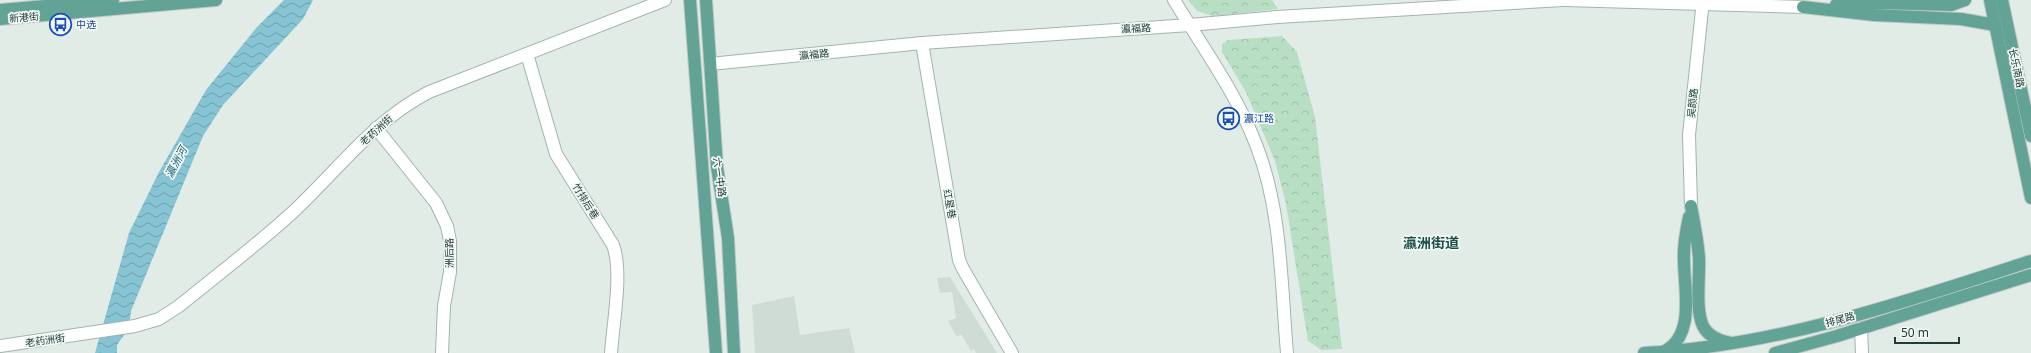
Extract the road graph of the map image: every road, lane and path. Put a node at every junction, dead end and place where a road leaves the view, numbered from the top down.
1 (113, 0) edge
2 (216, 0) edge
3 (665, 0) edge
4 (690, 0) edge
5 (706, 0) edge
6 (1174, 0) edge
7 (1564, 0) edge
8 (1965, 0) edge
9 (1990, 0) edge
10 (2002, 0) edge
11 (1703, 2) edge
12 (1803, 7) junction
13 (0, 10) edge
14 (0, 20) edge
15 (1190, 26) junction
16 (1995, 26) junction
17 (922, 43) junction
18 (527, 54) junction
19 (710, 64) junction
20 (376, 128) junction
21 (2031, 136) edge
22 (2031, 198) edge
23 (1691, 206) junction
24 (2031, 261) edge
25 (2031, 275) edge
26 (1685, 294) junction
27 (1699, 294) junction
28 (1861, 328) junction
29 (1734, 343) junction
30 (0, 346) edge
31 (1662, 352) edge
32 (442, 353) edge
33 (611, 353) edge
34 (716, 353) edge
35 (734, 353) edge
36 (1012, 353) edge
37 (1287, 353) edge
38 (1644, 353) edge
39 (1775, 353) edge
40 (1862, 353) edge

1 - 13 main road, 新港街
2 - 14 main road, 新港街
3 - 18 street, 老药洲街
4 - 34 main road, 六一中路
5 - 19 main road, 六一中路
6 - 15 street
7 - 11 street, 瀛福路
7 - 15 street, 瀛福路
8 - 12 main road
9 - 16 main road
10 - 21 main road, 长乐南路
11 - 12 street, 瀛福路
11 - 23 street, 吴颜路
12 - 16 main road
15 - 17 street, 瀛福路
15 - 37 street
16 - 22 main road
17 - 19 street, 瀛福路
17 - 36 street, 红星巷
18 - 20 street, 老药洲街
18 - 33 street, 竹排后巷
19 - 35 main road, 六一中路
20 - 30 street, 老药洲街
20 - 32 street, 洲后路
23 - 26 main road
23 - 27 main road
24 - 29 main road, 排尾路
25 - 28 main road, 排尾路
26 - 27 main road
26 - 31 main road
27 - 29 main road
28 - 39 main road, 排尾路
28 - 40 street
29 - 31 main road, 排尾路
31 - 38 main road, 排尾路

